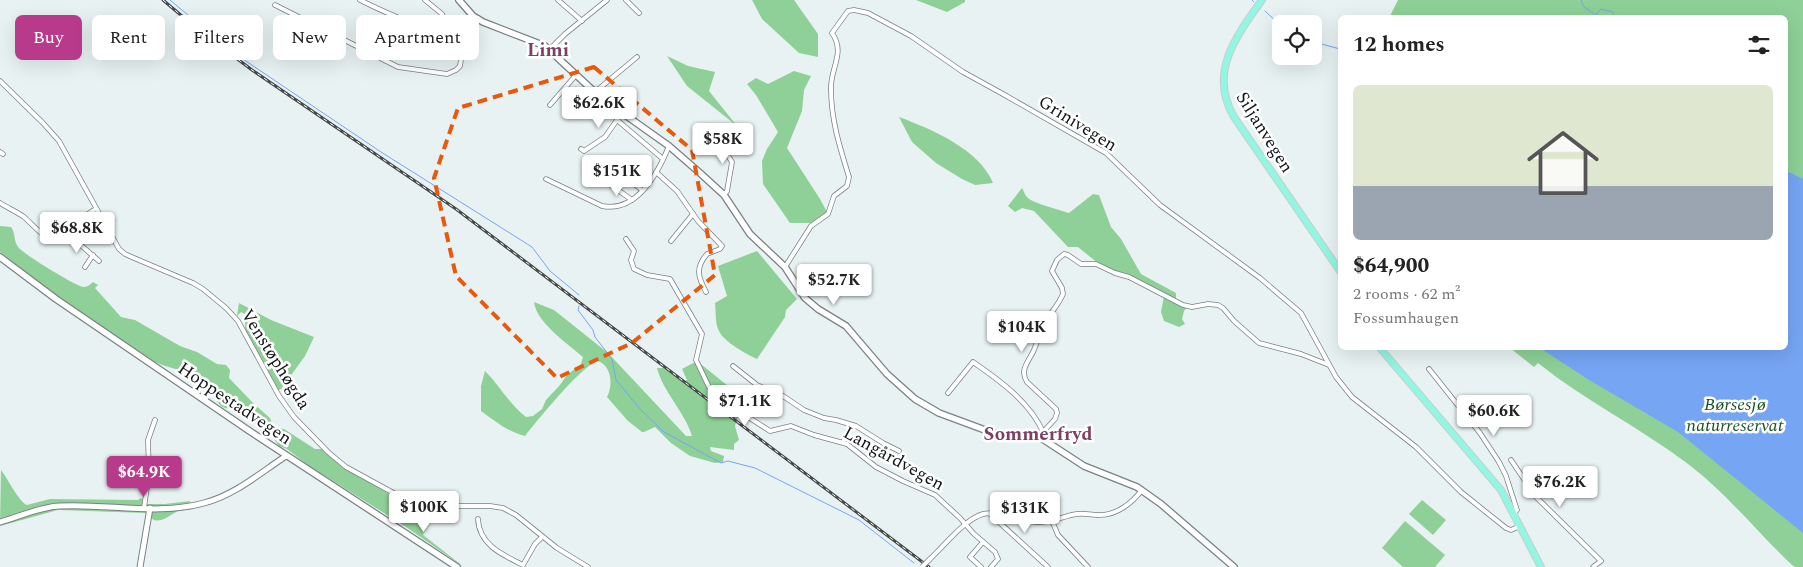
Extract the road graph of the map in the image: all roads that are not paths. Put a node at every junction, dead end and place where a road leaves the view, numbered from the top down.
1 (360, 0) edge
2 (425, 0) edge
3 (459, 0) edge
4 (558, 0) edge
5 (606, 0) edge
6 (626, 0) edge
7 (1262, 0) edge
8 (275, 5) dead end
9 (638, 13) dead end
10 (394, 15) edge
11 (442, 15) edge
12 (475, 15) edge
13 (479, 19) edge
14 (582, 21) junction
15 (356, 46) edge
16 (550, 49) junction
17 (638, 57) dead end
18 (385, 60) edge
19 (462, 60) edge
20 (576, 75) junction
21 (0, 81) edge
22 (595, 92) junction
23 (550, 105) dead end
24 (622, 112) junction
25 (617, 118) junction
26 (717, 138) dead end
27 (669, 146) junction
28 (581, 148) dead end
29 (609, 157) dead end
30 (663, 159) junction
31 (643, 163) dead end
32 (656, 172) junction
33 (601, 178) dead end
34 (546, 179) dead end
35 (630, 180) junction
36 (642, 190) junction
37 (724, 195) junction
38 (632, 200) junction
39 (0, 203) edge
40 (96, 209) junction
41 (693, 214) junction
42 (68, 234) junction
43 (626, 239) dead end
44 (671, 241) dead end
45 (92, 255) junction
46 (0, 257) edge
47 (99, 261) dead end
48 (785, 266) junction
49 (85, 267) dead end
50 (1338, 268) edge
51 (706, 292) dead end
52 (1382, 350) edge
53 (733, 366) dead end
54 (1329, 366) junction
55 (1429, 369) dead end
56 (948, 393) dead end
57 (155, 420) dead end
58 (852, 424) junction
59 (1042, 435) junction
60 (843, 442) junction
61 (900, 451) dead end
62 (286, 456) junction
63 (1511, 460) dead end
64 (1142, 490) junction
65 (147, 508) junction
66 (1514, 513) junction
67 (990, 514) junction
68 (478, 519) dead end
69 (1052, 521) junction
70 (0, 522) edge
71 (966, 525) junction
72 (1520, 526) junction
73 (542, 537) junction
74 (983, 542) junction
75 (140, 567) edge
76 (456, 567) edge
77 (588, 567) edge
78 (922, 567) edge
79 (982, 567) edge
80 (991, 567) edge
81 (1048, 567) edge
82 (1088, 567) edge
83 (1234, 567) edge
84 (1541, 567) edge
85 (1593, 567) edge

1 - 10 street
2 - 11 street
3 - 12 main road
4 - 14 street
5 - 14 street
6 - 9 street
7 - 50 main road, Siljanvegen
8 - 15 street
13 - 16 main road
14 - 16 street
16 - 20 main road
17 - 22 street
18 - 19 street
20 - 22 main road
20 - 23 street
21 - 40 street, Venstøphøgda
22 - 24 main road
24 - 25 street
24 - 27 main road
25 - 28 street
25 - 30 street
26 - 37 street
27 - 30 street
27 - 37 main road
29 - 35 street
30 - 32 street
31 - 35 street
32 - 36 street
32 - 41 street
33 - 38 street
34 - 38 street
35 - 36 street
36 - 38 street
37 - 48 main road
39 - 42 street
40 - 42 street
40 - 73 street, Venstøphøgda
41 - 44 street
41 - 51 street
42 - 45 street
43 - 60 street, Langårdvegen
45 - 47 street
45 - 49 street
46 - 62 main road, Hoppestadvegen
48 - 54 street, Grinivegen
48 - 59 main road
52 - 66 main road
53 - 58 street, Langårdvegen
54 - 59 street
54 - 72 street, Grinivegen
55 - 66 street
56 - 59 street
57 - 65 street
58 - 60 street
58 - 61 street, Langårdvegen
59 - 64 main road
60 - 71 street, Langårdvegen
62 - 65 street
62 - 76 main road, Hoppestadvegen
63 - 85 street
64 - 69 street
64 - 83 main road
65 - 70 street
65 - 75 street
66 - 72 main road
67 - 69 street
67 - 71 street
67 - 81 street
68 - 73 street
69 - 82 street
71 - 74 street, Langårdvegen
71 - 78 street, bridge
72 - 84 main road
73 - 77 street, Venstøphøgda
74 - 79 street
74 - 80 street, Langårdvegen

